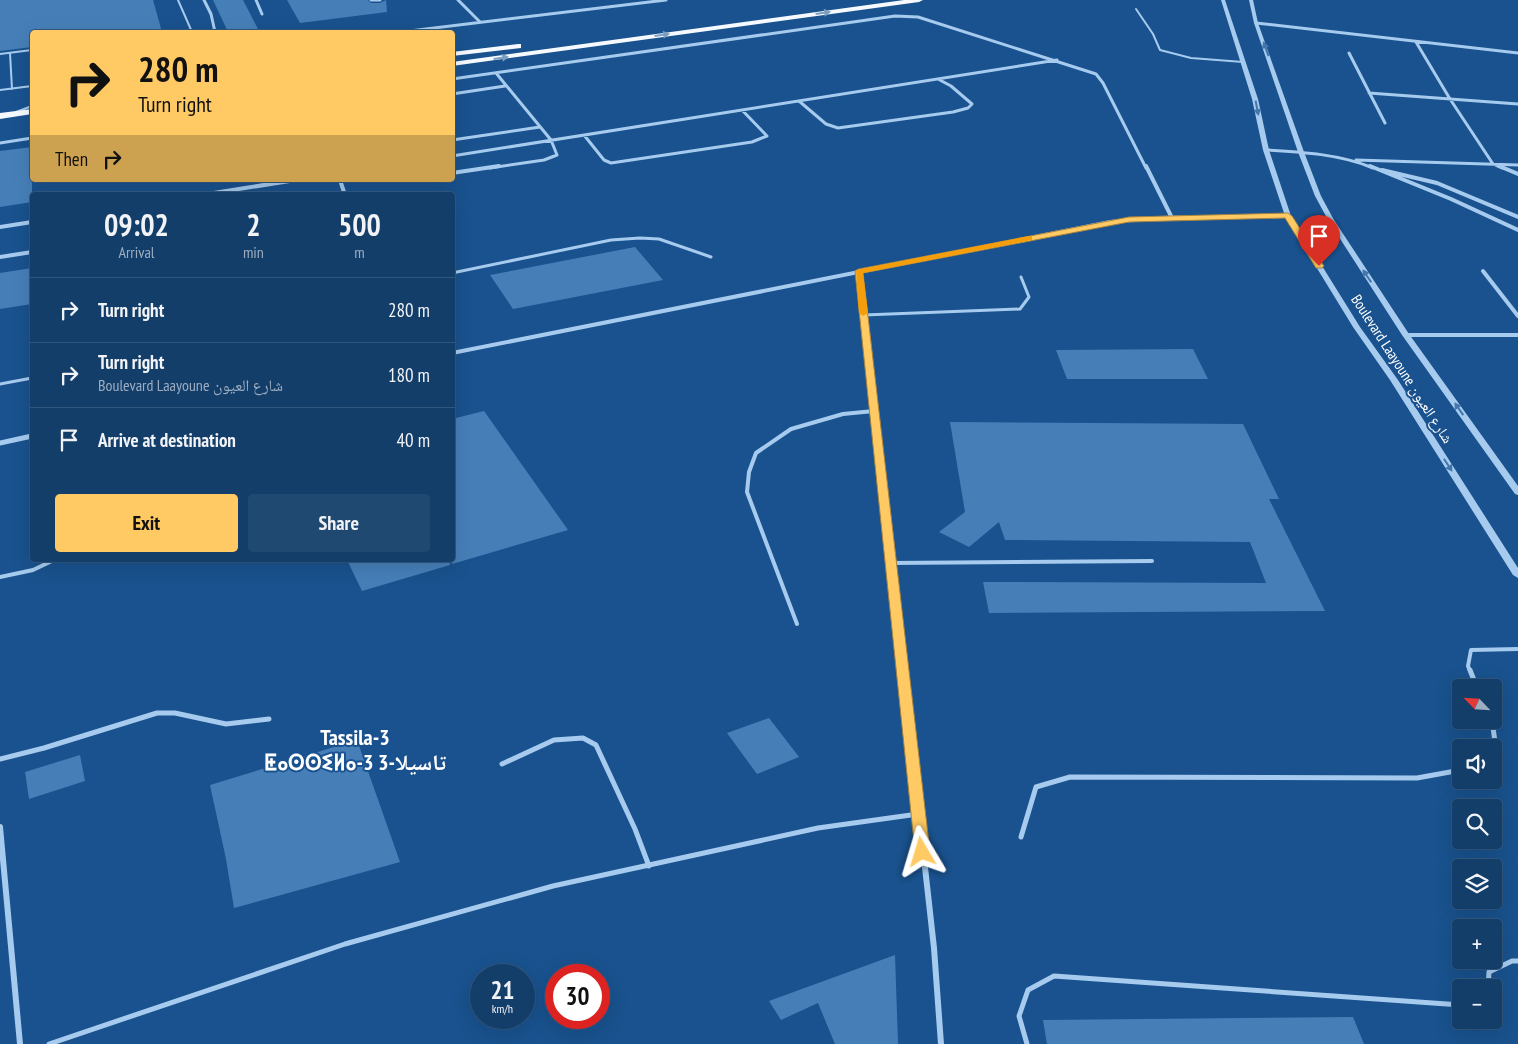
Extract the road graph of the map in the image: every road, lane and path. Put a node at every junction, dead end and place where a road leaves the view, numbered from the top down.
1 (178, 0) edge
2 (204, 0) edge
3 (256, 0) edge
4 (371, 0) edge
5 (380, 0) edge
6 (458, 0) edge
7 (666, 0) edge
8 (856, 0) edge
9 (919, 0) edge
10 (1223, 0) edge
11 (1251, 0) edge
12 (836, 3) dead end
13 (1136, 9) dead end
14 (262, 14) dead end
15 (480, 22) junction
16 (1256, 23) junction
17 (191, 30) edge
18 (214, 30) edge
19 (417, 30) edge
20 (1416, 42) junction
21 (531, 44) dead end
22 (30, 50) edge
23 (10, 53) junction
24 (1349, 53) dead end
25 (1518, 53) edge
26 (0, 54) edge
27 (455, 54) edge
28 (1058, 60) junction
29 (1243, 62) junction
30 (455, 64) edge
31 (496, 73) junction
32 (455, 79) edge
33 (938, 79) junction
34 (30, 86) edge
35 (505, 86) junction
36 (12, 89) junction
37 (0, 90) edge
38 (1369, 93) junction
39 (455, 94) edge
40 (1450, 100) junction
41 (799, 101) junction
42 (1518, 104) edge
43 (30, 107) edge
44 (742, 110) junction
45 (30, 112) edge
46 (1, 119) edge
47 (30, 120) edge
48 (1385, 123) dead end
49 (540, 127) junction
50 (584, 135) junction
51 (30, 138) edge
52 (455, 140) edge
53 (551, 140) junction
54 (0, 143) edge
55 (1266, 150) junction
56 (1301, 152) junction
57 (455, 156) edge
58 (1347, 159) junction
59 (1493, 164) junction
60 (1518, 165) edge
61 (1368, 167) junction
62 (455, 174) edge
63 (1518, 174) edge
64 (283, 182) edge
65 (220, 192) edge
66 (1288, 216) junction
67 (1518, 217) edge
68 (1172, 218) junction
69 (30, 222) edge
70 (0, 227) edge
71 (1518, 230) edge
72 (30, 252) edge
73 (0, 257) edge
74 (712, 257) dead end
75 (859, 271) junction
76 (455, 272) edge
77 (1482, 272) dead end
78 (1021, 277) dead end
79 (864, 316) junction
80 (1518, 316) edge
81 (1406, 335) junction
82 (1518, 335) edge
83 (455, 351) edge
84 (30, 378) edge
85 (0, 384) edge
86 (874, 411) junction
87 (30, 436) edge
88 (0, 443) edge
89 (1518, 492) edge
90 (1152, 561) dead end
91 (50, 562) edge
92 (890, 563) junction
93 (1518, 575) edge
94 (0, 577) edge
95 (797, 624) dead end
96 (1518, 649) edge
97 (1473, 679) edge
98 (269, 719) dead end
99 (0, 759) edge
100 (502, 764) dead end
101 (1452, 772) edge
102 (918, 814) junction
103 (0, 827) edge
104 (1021, 837) dead end
105 (649, 866) junction
106 (1518, 961) edge
107 (1489, 979) edge
108 (1452, 1004) edge
109 (20, 1044) edge
110 (49, 1044) edge
111 (941, 1044) edge
112 (1027, 1044) edge

1 - 17 lane
2 - 18 street
3 - 14 street
4 - 5 street
6 - 15 street
7 - 15 street
8 - 12 highway
30 -> 9 highway
10 - 29 street, Boulevard Laayoune شارع العيون
11 - 16 street, Boulevard Laayoune شارع العيون
13 - 29 lane
15 - 19 street
16 - 20 street
56 -> 16 street, Boulevard Laayoune شارع العيون
20 - 25 street
20 - 40 street
21 - 27 highway
22 - 23 lane
23 - 26 lane
23 - 36 lane
24 - 38 street
28 - 31 street
28 - 33 street
28 - 68 street
29 -> 55 street, Boulevard Laayoune شارع العيون
31 - 32 street
31 - 35 street
33 - 41 street
33 - 41 street
34 - 36 lane
35 - 39 street
35 - 49 street
36 - 37 lane
38 - 40 street
38 - 48 street
40 - 42 street
40 - 59 street
41 - 44 street
43 - 46 lane
44 - 50 street
44 - 50 street
45 - 46 highway
46 - 47 highway
49 - 52 street
49 - 53 street
50 - 53 street
51 - 54 street
53 - 57 street
53 - 62 street
55 - 56 street
55 - 66 street, Boulevard Laayoune شارع العيون
56 - 58 street
81 -> 56 street, Boulevard Laayoune شارع العيون
58 - 59 street
58 - 61 street
59 - 60 street
59 - 63 street
61 - 67 street
61 - 71 street
64 - 65 street
66 - 68 street
66 -> 93 street, Boulevard Laayoune شارع العيون
68 - 75 street
69 - 70 street
72 - 73 street
74 - 76 lane
75 - 79 street
75 - 83 street
77 - 80 street
78 - 79 lane
79 - 86 street
81 - 82 street
89 -> 81 street, Boulevard Laayoune شارع العيون
84 - 85 lane
86 - 92 street
86 - 95 lane
87 - 88 street
90 - 92 lane
91 - 94 lane
92 - 102 street
96 - 97 lane
98 - 99 lane
100 - 105 lane
101 - 104 lane
102 - 105 lane
102 - 111 street
103 - 109 street
105 - 110 lane
106 - 107 lane
108 - 112 lane

